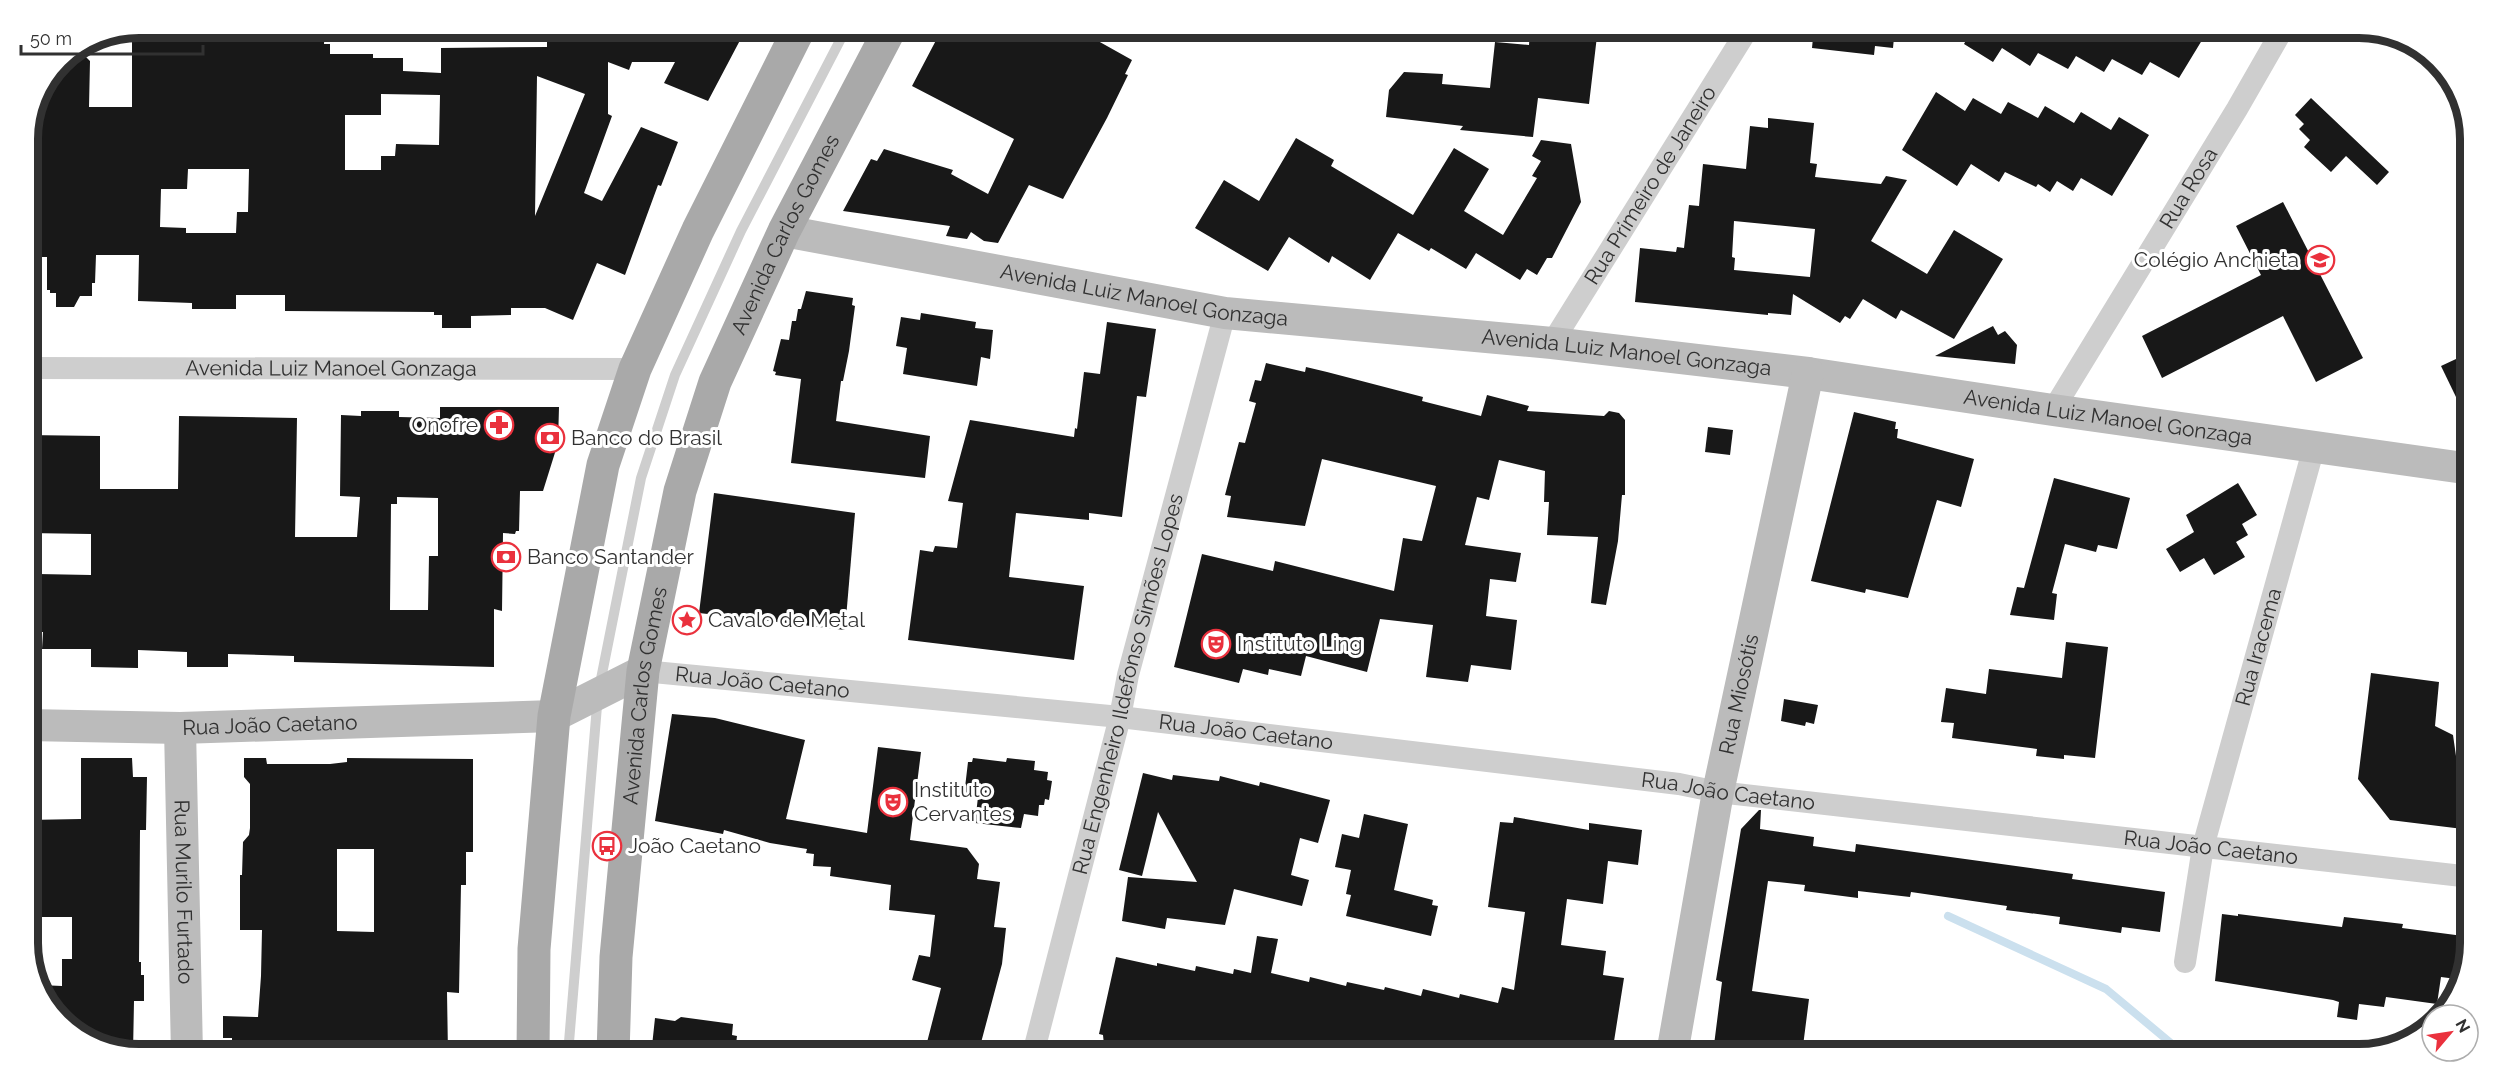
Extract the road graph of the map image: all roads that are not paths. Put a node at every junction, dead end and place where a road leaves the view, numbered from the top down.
1 (794, 38) edge
2 (841, 38) edge
3 (885, 38) edge
4 (1742, 38) edge
5 (2278, 38) edge
6 (784, 231) junction
7 (1225, 313) junction
8 (1552, 343) junction
9 (38, 368) edge
10 (635, 369) junction
11 (1808, 373) junction
12 (2053, 410) junction
13 (2314, 447) junction
14 (2460, 467) edge
15 (643, 671) junction
16 (598, 694) junction
17 (554, 716) junction
18 (1120, 717) junction
19 (38, 725) edge
20 (180, 728) junction
21 (1718, 792) junction
22 (2203, 847) junction
23 (2460, 876) edge
24 (575, 953) junction
25 (2185, 962) dead end
26 (187, 1043) edge
27 (533, 1043) edge
28 (564, 1043) edge
29 (569, 1043) edge
30 (613, 1043) edge
31 (1036, 1043) edge
32 (1674, 1043) edge

1 - 10 main road
2 - 16 lane
3 - 6 main road, Avenida Carlos Gomes
4 - 8 street, Rua Primeiro de Janeiro
5 - 12 street, Rua Rosa
6 - 7 street, Avenida Luiz Manoel Gonzaga
6 - 15 main road, Avenida Carlos Gomes
7 - 8 street, Avenida Luiz Manoel Gonzaga
7 - 18 street, Rua Engenheiro Ildefonso Simões Lopes
8 - 11 street, Avenida Luiz Manoel Gonzaga
9 - 10 street, Avenida Luiz Manoel Gonzaga
10 - 17 main road
11 - 12 street, Avenida Luiz Manoel Gonzaga
11 - 21 street, Rua Miosótis
12 - 13 street, Avenida Luiz Manoel Gonzaga
13 - 14 street, Avenida Luiz Manoel Gonzaga
13 - 22 street, Rua Iracema
15 - 16 street, Rua João Caetano
15 - 18 street, Rua João Caetano
15 - 30 main road, Avenida Carlos Gomes
16 - 17 street, Rua João Caetano
16 - 24 lane
17 - 20 street, Rua João Caetano
17 - 27 main road
18 - 21 street, Rua João Caetano
18 - 31 street, Rua Engenheiro Ildefonso Simões Lopes
19 - 20 street, Rua João Caetano
20 - 26 street, Rua Murilo Furtado
21 - 22 street, Rua João Caetano
21 - 32 street, Rua Miosótis
22 - 23 street, Rua João Caetano
22 - 25 street, Rua Iracema
24 - 28 lane
24 - 29 lane

